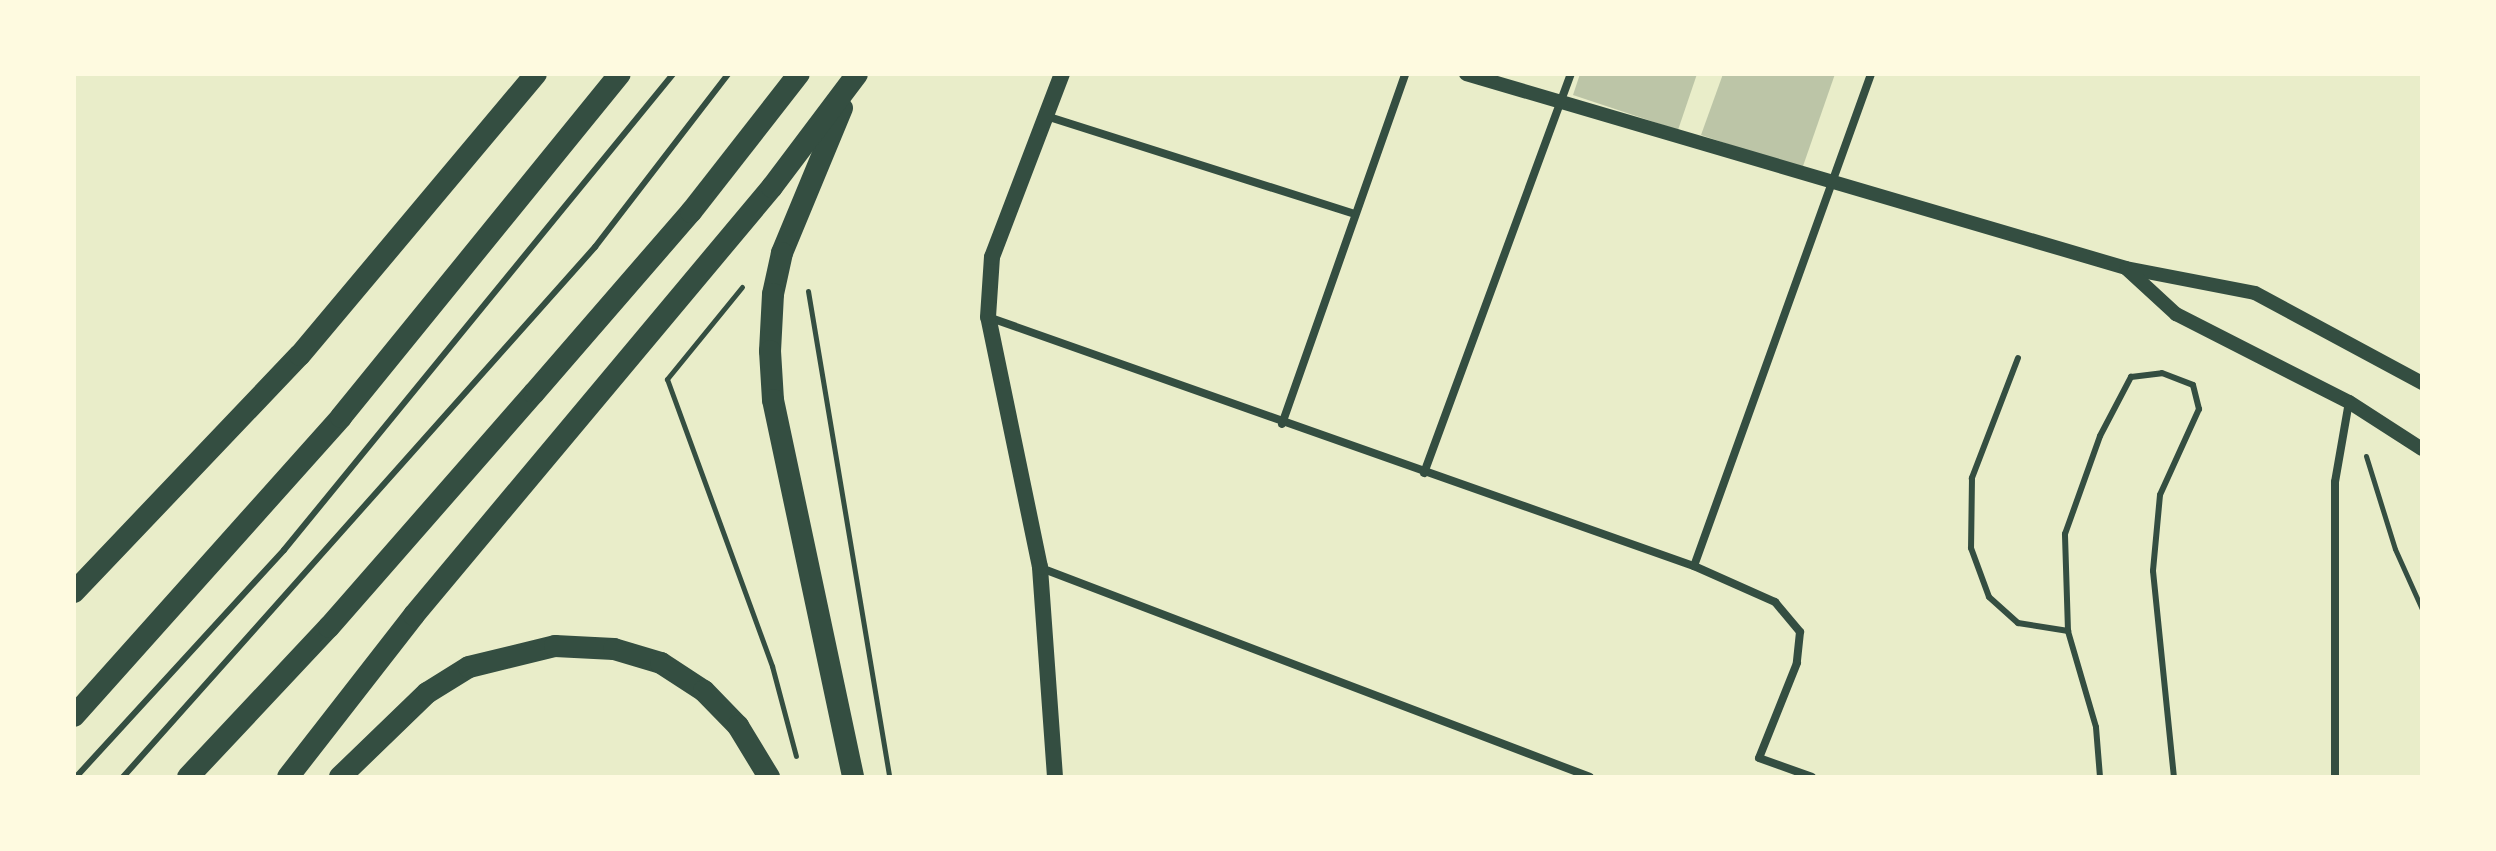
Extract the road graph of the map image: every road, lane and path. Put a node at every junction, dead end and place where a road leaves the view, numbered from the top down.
1 (536, 74) edge
2 (620, 74) edge
3 (673, 74) edge
4 (728, 74) edge
5 (799, 74) edge
6 (858, 74) edge
7 (1062, 74) edge
8 (1405, 74) edge
9 (1466, 74) edge
10 (1571, 74) edge
11 (1871, 74) edge
12 (1561, 102) junction
13 (1045, 116) junction
14 (1834, 182) junction
15 (1355, 214) junction
16 (2126, 268) junction
17 (807, 278) dead end
18 (773, 294) junction
19 (809, 302) junction
20 (988, 317) junction
21 (2018, 358) dead end
22 (2422, 383) edge
23 (2349, 402) junction
24 (1282, 424) junction
25 (2422, 449) edge
26 (1424, 473) junction
27 (1694, 566) junction
28 (1040, 567) junction
29 (74, 592) edge
30 (2422, 609) edge
31 (2068, 631) junction
32 (836, 700) junction
33 (74, 716) edge
34 (799, 769) dead end
35 (76, 777) edge
36 (123, 777) edge
37 (188, 777) edge
38 (288, 777) edge
39 (340, 777) edge
40 (769, 777) edge
41 (838, 777) edge
42 (853, 777) edge
43 (889, 777) edge
44 (1055, 777) edge
45 (1590, 777) edge
46 (1812, 777) edge
47 (2100, 777) edge
48 (2174, 777) edge
49 (2335, 777) edge

1 - 29 highway
2 - 33 highway
3 - 35 lane
4 - 36 lane
5 - 37 highway
6 - 18 highway
6 - 38 highway
7 - 13 main road
8 - 15 street
9 - 12 street
10 - 12 street
11 - 14 street
12 - 14 street
12 - 26 street
13 - 15 street
13 - 20 main road
14 - 16 street
14 - 27 street
15 - 24 street
16 - 22 street
16 - 23 street
17 - 19 path
18 - 19 path
18 - 32 highway
18 - 34 path
19 - 43 path
20 - 24 street
20 - 28 main road
21 - 31 lane
23 - 25 street
23 - 30 path
23 - 49 street
24 - 26 street
26 - 27 street
27 - 46 street
28 - 44 main road
28 - 45 street
31 - 47 lane
31 - 48 lane
32 - 41 highway
32 - 42 highway
39 - 40 highway

